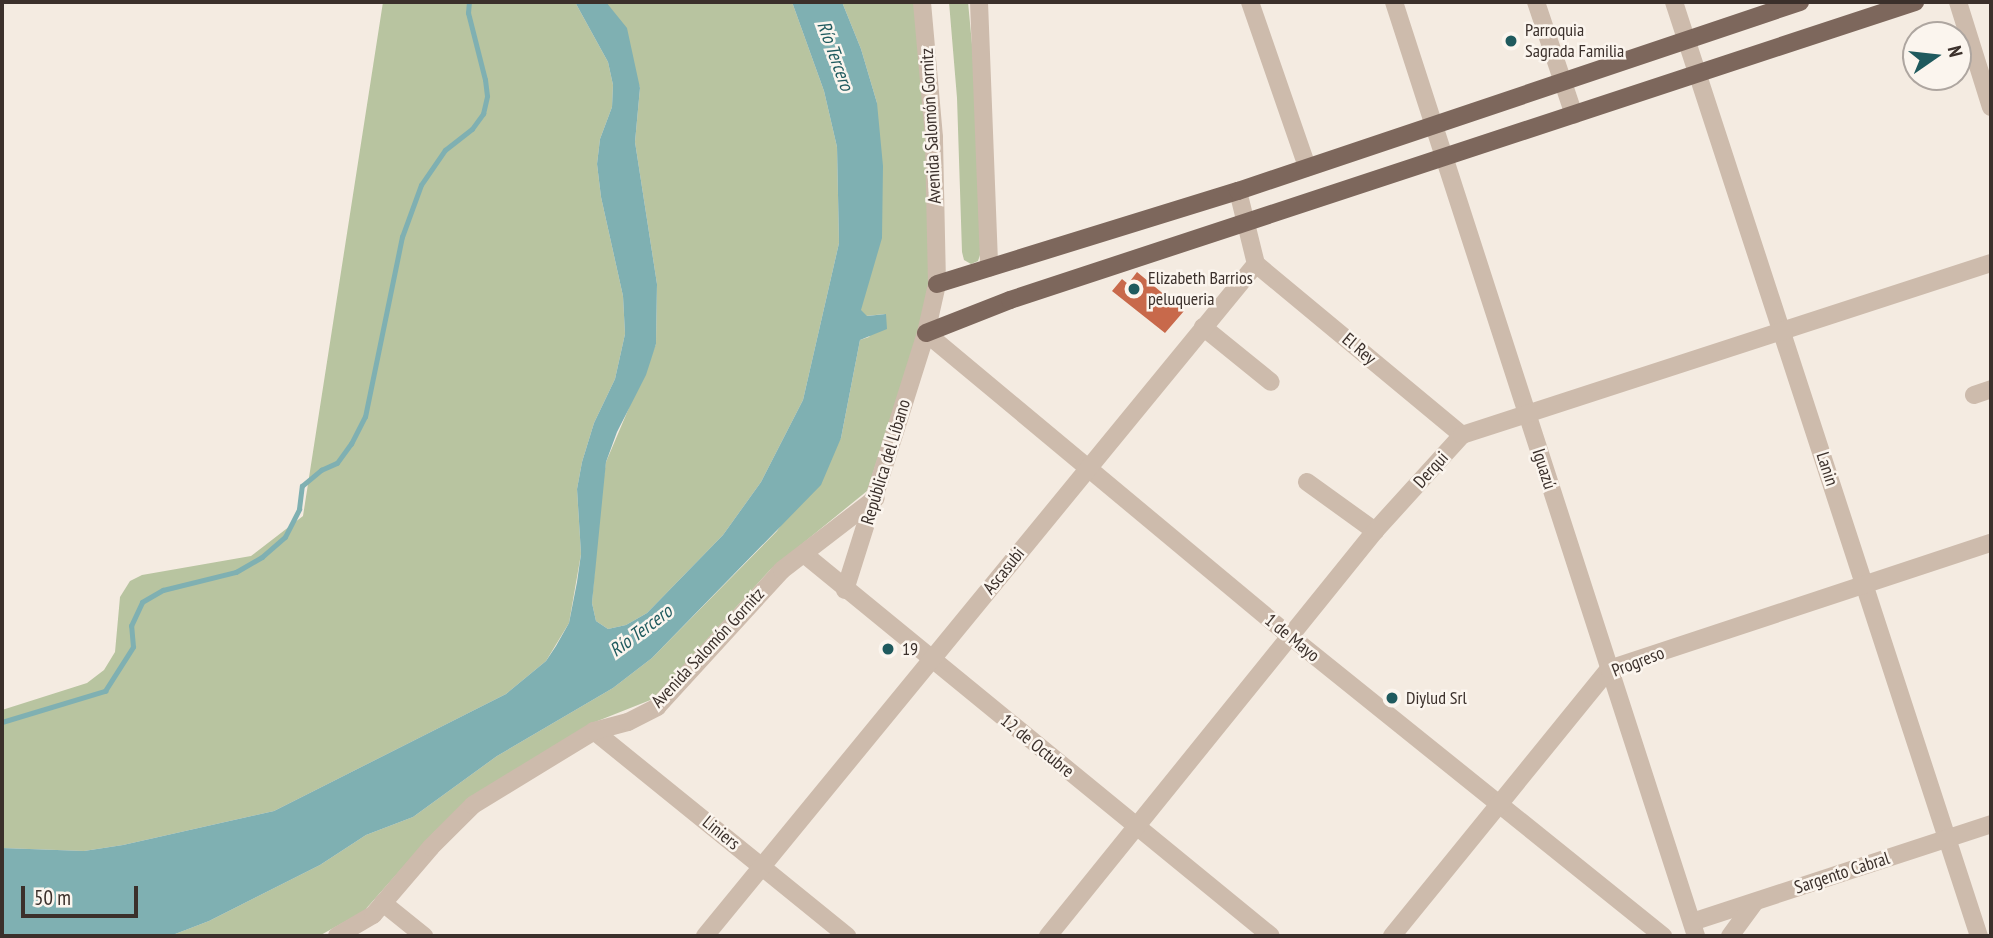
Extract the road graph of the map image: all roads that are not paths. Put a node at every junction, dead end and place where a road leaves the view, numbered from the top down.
1 (922, 2) edge
2 (979, 2) edge
3 (1250, 2) edge
4 (1394, 2) edge
5 (1536, 2) edge
6 (1674, 2) edge
7 (1800, 2) edge
8 (1915, 2) edge
9 (1958, 2) edge
10 (1687, 38) junction
11 (1698, 73) junction
12 (1563, 80) junction
13 (1991, 107) edge
14 (1574, 114) junction
15 (1434, 123) junction
16 (1445, 158) junction
17 (1307, 167) junction
18 (1238, 191) junction
19 (1248, 224) junction
20 (1991, 263) edge
21 (1256, 264) junction
22 (989, 268) junction
23 (937, 284) junction
24 (1203, 327) junction
25 (1782, 332) junction
26 (926, 333) junction
27 (1271, 382) dead end
28 (1527, 416) junction
29 (1462, 435) junction
30 (1086, 468) junction
31 (1307, 482) dead end
32 (876, 498) junction
33 (1376, 531) junction
34 (1991, 543) edge
35 (804, 554) junction
36 (1866, 586) junction
37 (845, 590) junction
38 (1290, 636) junction
39 (932, 660) junction
40 (1609, 669) junction
41 (594, 731) junction
42 (1499, 803) junction
43 (1991, 824) edge
44 (1136, 826) junction
45 (1948, 839) junction
46 (762, 866) junction
47 (1755, 902) junction
48 (383, 903) junction
49 (1694, 929) edge
50 (337, 936) edge
51 (424, 936) edge
52 (705, 936) edge
53 (847, 936) edge
54 (1048, 936) edge
55 (1271, 936) edge
56 (1392, 936) edge
57 (1663, 936) edge
58 (1730, 936) edge
59 (1979, 936) edge

1 - 23 street, Avenida Salomón Gornitz
2 - 22 street
3 - 17 street
4 - 15 street, Iguazú
5 - 12 street
6 - 10 street, Lanin
7 - 10 main road
8 - 11 main road
9 - 13 street
10 - 11 street, Lanin
10 - 12 main road
11 - 14 main road
11 - 25 street, Lanin
12 - 14 street
12 - 15 main road
14 - 16 main road
15 - 16 street, Iguazú
15 - 17 main road
16 - 19 main road
16 - 28 street, Iguazú
17 - 18 main road
18 - 19 street
18 - 22 main road
19 - 21 street
19 - 26 main road
20 - 25 street, Derqui
21 - 24 street, Ascasubi
21 - 29 street, El Rey
22 - 23 main road
23 - 26 street, Avenida Salomón Gornitz
24 - 27 street
24 - 30 street, Ascasubi
25 - 28 street, Derqui
25 - 36 street, Lanin
26 - 30 street, 1 de Mayo
26 - 32 street, República del Líbano
28 - 29 street, Derqui
28 - 40 street, Iguazú
29 - 33 street, Derqui
30 - 38 street, 1 de Mayo
30 - 39 street, Ascasubi
31 - 33 street
32 - 35 street, Avenida Salomón Gornitz
32 - 37 street, República del Líbano
33 - 38 street, Derqui
34 - 36 street, Progreso
35 - 37 street, 12 de Octubre
35 - 41 street, Avenida Salomón Gornitz
36 - 40 street, Progreso
36 - 45 street, Lanin
37 - 39 street, 12 de Octubre
38 - 42 street, 1 de Mayo
38 - 44 street, Derqui
39 - 44 street, 12 de Octubre
39 - 46 street, Ascasubi
40 - 42 street, Progreso
40 - 49 street, Iguazú
41 - 46 street, Liniers
41 - 48 street, Avenida Salomón Gornitz
42 - 56 street, Progreso
42 - 57 street, 1 de Mayo
43 - 45 street, Sargento Cabral
44 - 54 street, Derqui
44 - 55 street, 12 de Octubre
45 - 47 street, Sargento Cabral
45 - 59 street, Lanin
46 - 52 street, Ascasubi
46 - 53 street, Liniers
47 - 49 street, Sargento Cabral
47 - 58 street
48 - 50 street, Avenida Salomón Gornitz
48 - 51 street

